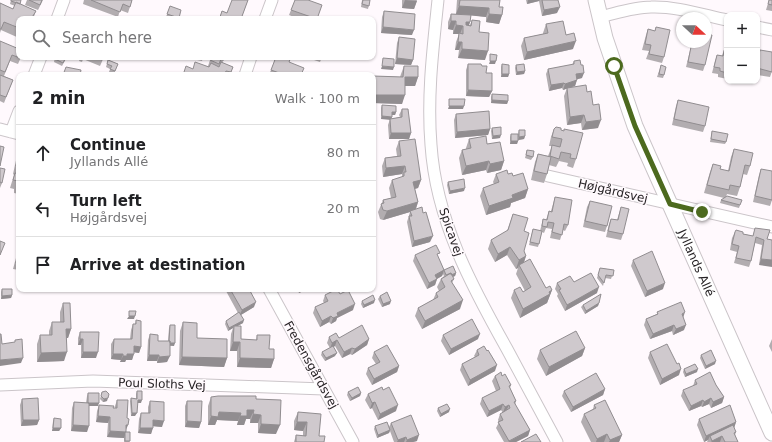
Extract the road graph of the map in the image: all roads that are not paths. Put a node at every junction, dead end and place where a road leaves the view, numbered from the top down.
1 (64, 0) edge
2 (272, 0) edge
3 (438, 0) edge
4 (596, 0) edge
5 (58, 16) edge
6 (266, 16) edge
7 (600, 17) junction
8 (724, 19) edge
9 (760, 28) edge
10 (772, 30) edge
11 (40, 60) edge
12 (250, 60) edge
13 (35, 72) edge
14 (246, 72) edge
15 (16, 118) edge
16 (10, 132) edge
17 (548, 176) edge
18 (670, 204) junction
19 (772, 227) edge
20 (270, 292) edge
21 (0, 385) edge
22 (324, 389) junction
23 (772, 433) edge
24 (352, 442) edge
25 (557, 442) edge

1 - 5 street
2 - 6 street
3 - 25 street, Spicavej
4 - 7 street, Jyllands Allé
7 - 8 street
7 - 18 street, Jyllands Allé
9 - 10 street
11 - 13 street
12 - 14 street
15 - 16 street
17 - 18 street, Højgårdsvej
18 - 19 street, Højgårdsvej
18 - 23 street, Jyllands Allé
20 - 22 street, Fredensgårdsvej
21 - 22 street, Poul Sloths Vej
22 - 24 street, Fredensgårdsvej

